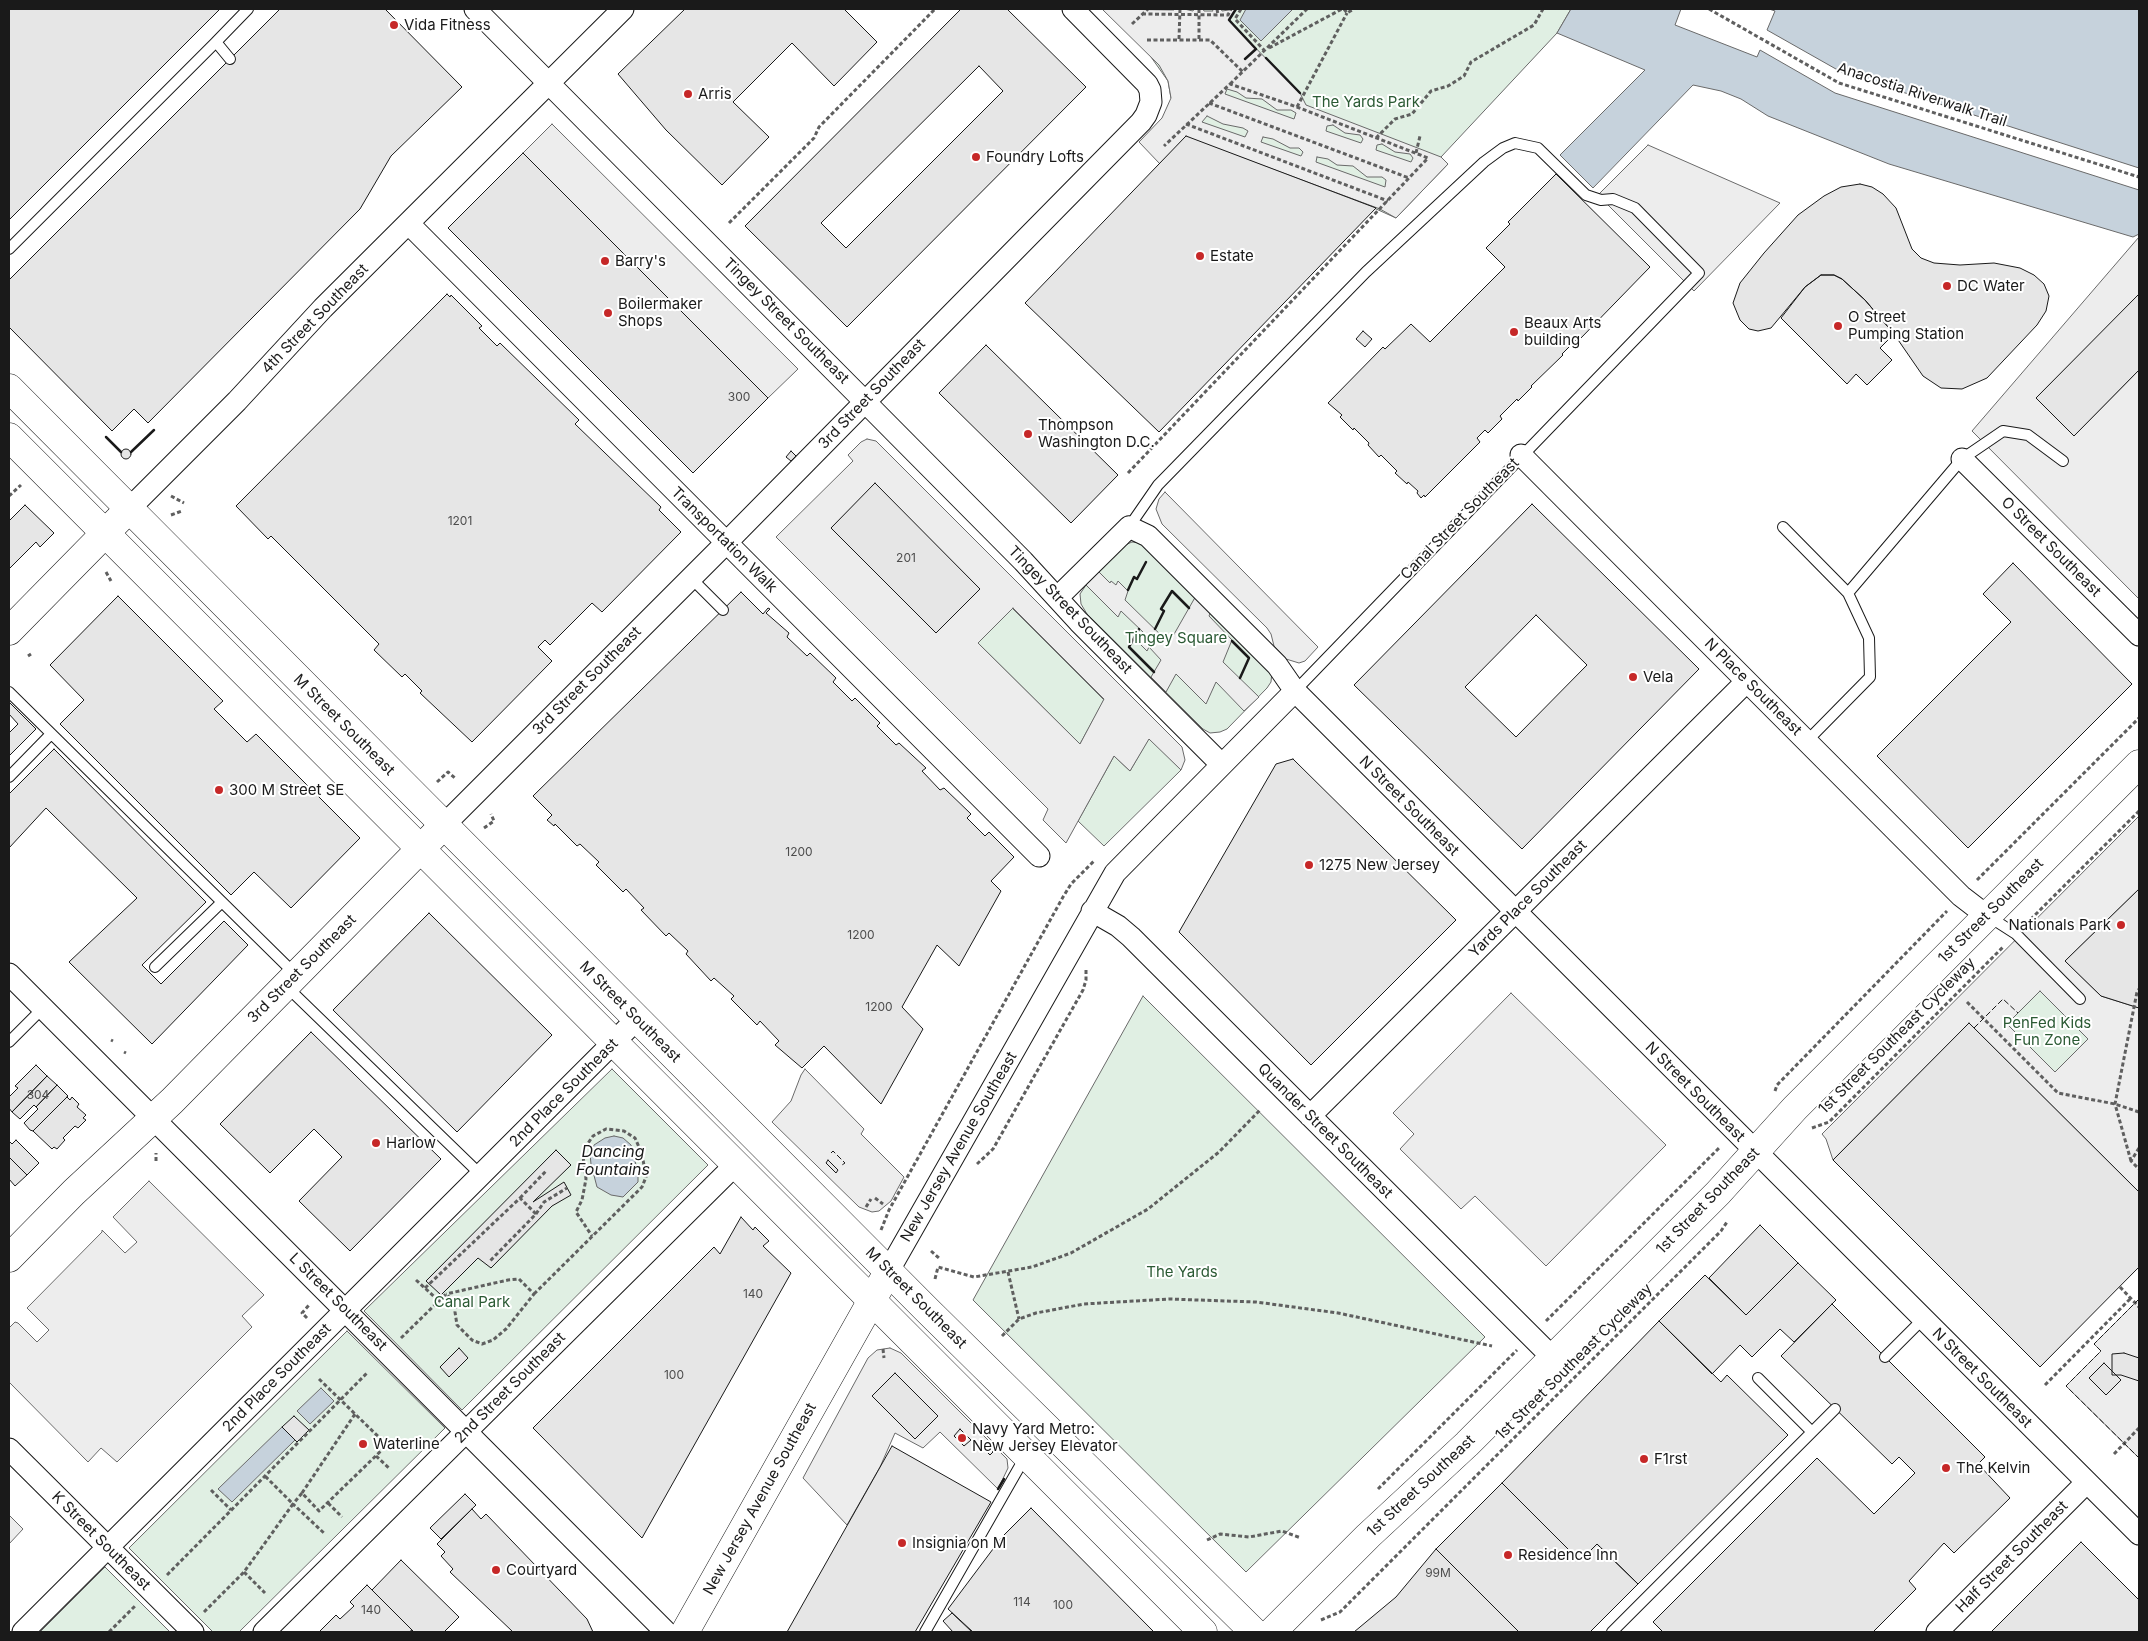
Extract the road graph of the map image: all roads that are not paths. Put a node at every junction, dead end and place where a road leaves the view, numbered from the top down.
1 (248, 9) edge
2 (474, 9) edge
3 (623, 9) edge
4 (1073, 9) edge
5 (216, 42) junction
6 (230, 59) dead end
7 (549, 84) junction
8 (409, 224) junction
9 (9, 249) edge
10 (9, 388) edge
11 (865, 401) junction
12 (9, 437) edge
13 (1521, 455) junction
14 (1962, 458) junction
15 (2063, 461) dead end
16 (129, 509) junction
17 (1129, 527) junction
18 (1783, 527) dead end
19 (105, 534) junction
20 (726, 542) junction
21 (691, 578) junction
22 (1848, 593) junction
23 (1058, 598) junction
24 (723, 610) dead end
25 (9, 631) edge
26 (2139, 635) edge
27 (1746, 682) junction
28 (1295, 691) junction
29 (9, 692) edge
30 (51, 734) junction
31 (1807, 741) junction
32 (1221, 764) junction
33 (2139, 764) edge
34 (9, 777) edge
35 (444, 825) junction
36 (420, 848) junction
37 (1039, 856) dead end
38 (222, 902) junction
39 (1092, 911) junction
40 (1515, 912) junction
41 (1987, 916) junction
42 (155, 968) dead end
43 (9, 974) edge
44 (290, 980) junction
45 (2080, 999) dead end
46 (43, 1008) junction
47 (637, 1019) junction
48 (9, 1042) edge
49 (614, 1043) junction
50 (1310, 1116) junction
51 (154, 1119) junction
52 (1755, 1152) junction
53 (736, 1164) junction
54 (481, 1175) junction
55 (9, 1258) edge
56 (889, 1270) junction
57 (872, 1300) junction
58 (345, 1310) junction
59 (1923, 1320) junction
60 (1552, 1358) junction
61 (1885, 1358) dead end
62 (1758, 1378) dead end
63 (1835, 1409) dead end
64 (466, 1431) junction
65 (1812, 1432) junction
66 (9, 1449) edge
67 (1027, 1455) junction
68 (2087, 1482) junction
69 (2139, 1534) edge
70 (108, 1547) junction
71 (23, 1632) edge
72 (193, 1632) edge
73 (264, 1632) edge
74 (666, 1632) edge
75 (685, 1632) edge
76 (926, 1632) edge
77 (1203, 1632) edge
78 (1254, 1632) edge
79 (1272, 1632) edge
80 (1612, 1632) edge
81 (1937, 1632) edge

1 - 5 lane
2 - 7 street, Tingey Street Southeast
3 - 7 street, 4th Street Southeast
4 - 11 street, 3rd Street Southeast
5 - 6 lane
5 - 9 lane
7 - 8 street, 4th Street Southeast
7 - 11 street, Tingey Street Southeast
8 - 16 street, 4th Street Southeast
8 - 20 street, Transportation Walk
10 - 16 main road, M Street Southeast
11 - 20 street, 3rd Street Southeast
11 - 23 street, Tingey Street Southeast
12 - 19 main road
13 - 17 lane, Canal Street Southeast
13 - 27 street, N Place Southeast
13 - 28 lane, Canal Street Southeast
14 - 15 lane
14 - 22 lane
14 - 26 street, O Street Southeast
16 - 19 main road, 4th Street Southeast
16 - 35 main road, M Street Southeast
17 - 23 street
17 - 28 street, N Street Southeast
18 - 22 lane
19 - 25 main road, 4th Street Southeast
19 - 36 main road
20 - 21 street, 3rd Street Southeast
20 - 37 street, Transportation Walk
21 - 24 lane
21 - 35 street, 3rd Street Southeast
22 - 31 lane
23 - 32 street, Tingey Street Southeast
27 - 31 street, N Place Southeast
27 - 40 street, Yards Place Southeast
28 - 32 street, Canal Street Southeast
28 - 40 street, N Street Southeast
29 - 30 lane
30 - 34 lane
30 - 38 lane
31 - 41 street, N Place Southeast
32 - 39 street, New Jersey Avenue Southeast
33 - 41 main road, 1st Street Southeast
35 - 36 main road, 3rd Street Southeast
35 - 47 main road, M Street Southeast
36 - 44 main road, 3rd Street Southeast
36 - 49 main road
38 - 42 lane
38 - 44 lane
39 - 50 street, Quander Street Southeast
39 - 56 street, New Jersey Avenue Southeast
40 - 50 street, Yards Place Southeast
40 - 52 street, N Street Southeast
41 - 45 lane
41 - 52 main road, 1st Street Southeast
43 - 46 street, L Street Southeast
44 - 51 main road, 3rd Street Southeast
44 - 54 lane
46 - 48 lane
46 - 51 street, L Street Southeast
47 - 49 street, 2nd Place Southeast
47 - 56 main road, M Street Southeast
49 - 53 main road
49 - 54 street, 2nd Place Southeast
50 - 60 street, Quander Street Southeast
51 - 55 main road, 3rd Street Southeast
51 - 58 street, L Street Southeast
52 - 59 street, N Street Southeast
52 - 60 main road, 1st Street Southeast
53 - 57 main road
53 - 64 street, 2nd Street Southeast
54 - 58 street, 2nd Place Southeast
56 - 57 main road, New Jersey Avenue Southeast
56 - 78 main road, M Street Southeast
57 - 67 main road
57 - 75 main road, New Jersey Avenue Southeast
58 - 64 street, L Street Southeast
58 - 70 street, 2nd Place Southeast
59 - 61 lane
59 - 68 street, N Street Southeast
60 - 79 main road, 1st Street Southeast
62 - 65 lane
63 - 65 lane
64 - 73 street, 2nd Street Southeast
64 - 74 street, L Street Southeast
65 - 80 lane
66 - 70 street, K Street Southeast
67 - 76 lane
67 - 77 main road
68 - 69 street, N Street Southeast
68 - 81 street, Half Street Southeast
70 - 71 street, 2nd Place Southeast
70 - 72 street, K Street Southeast

